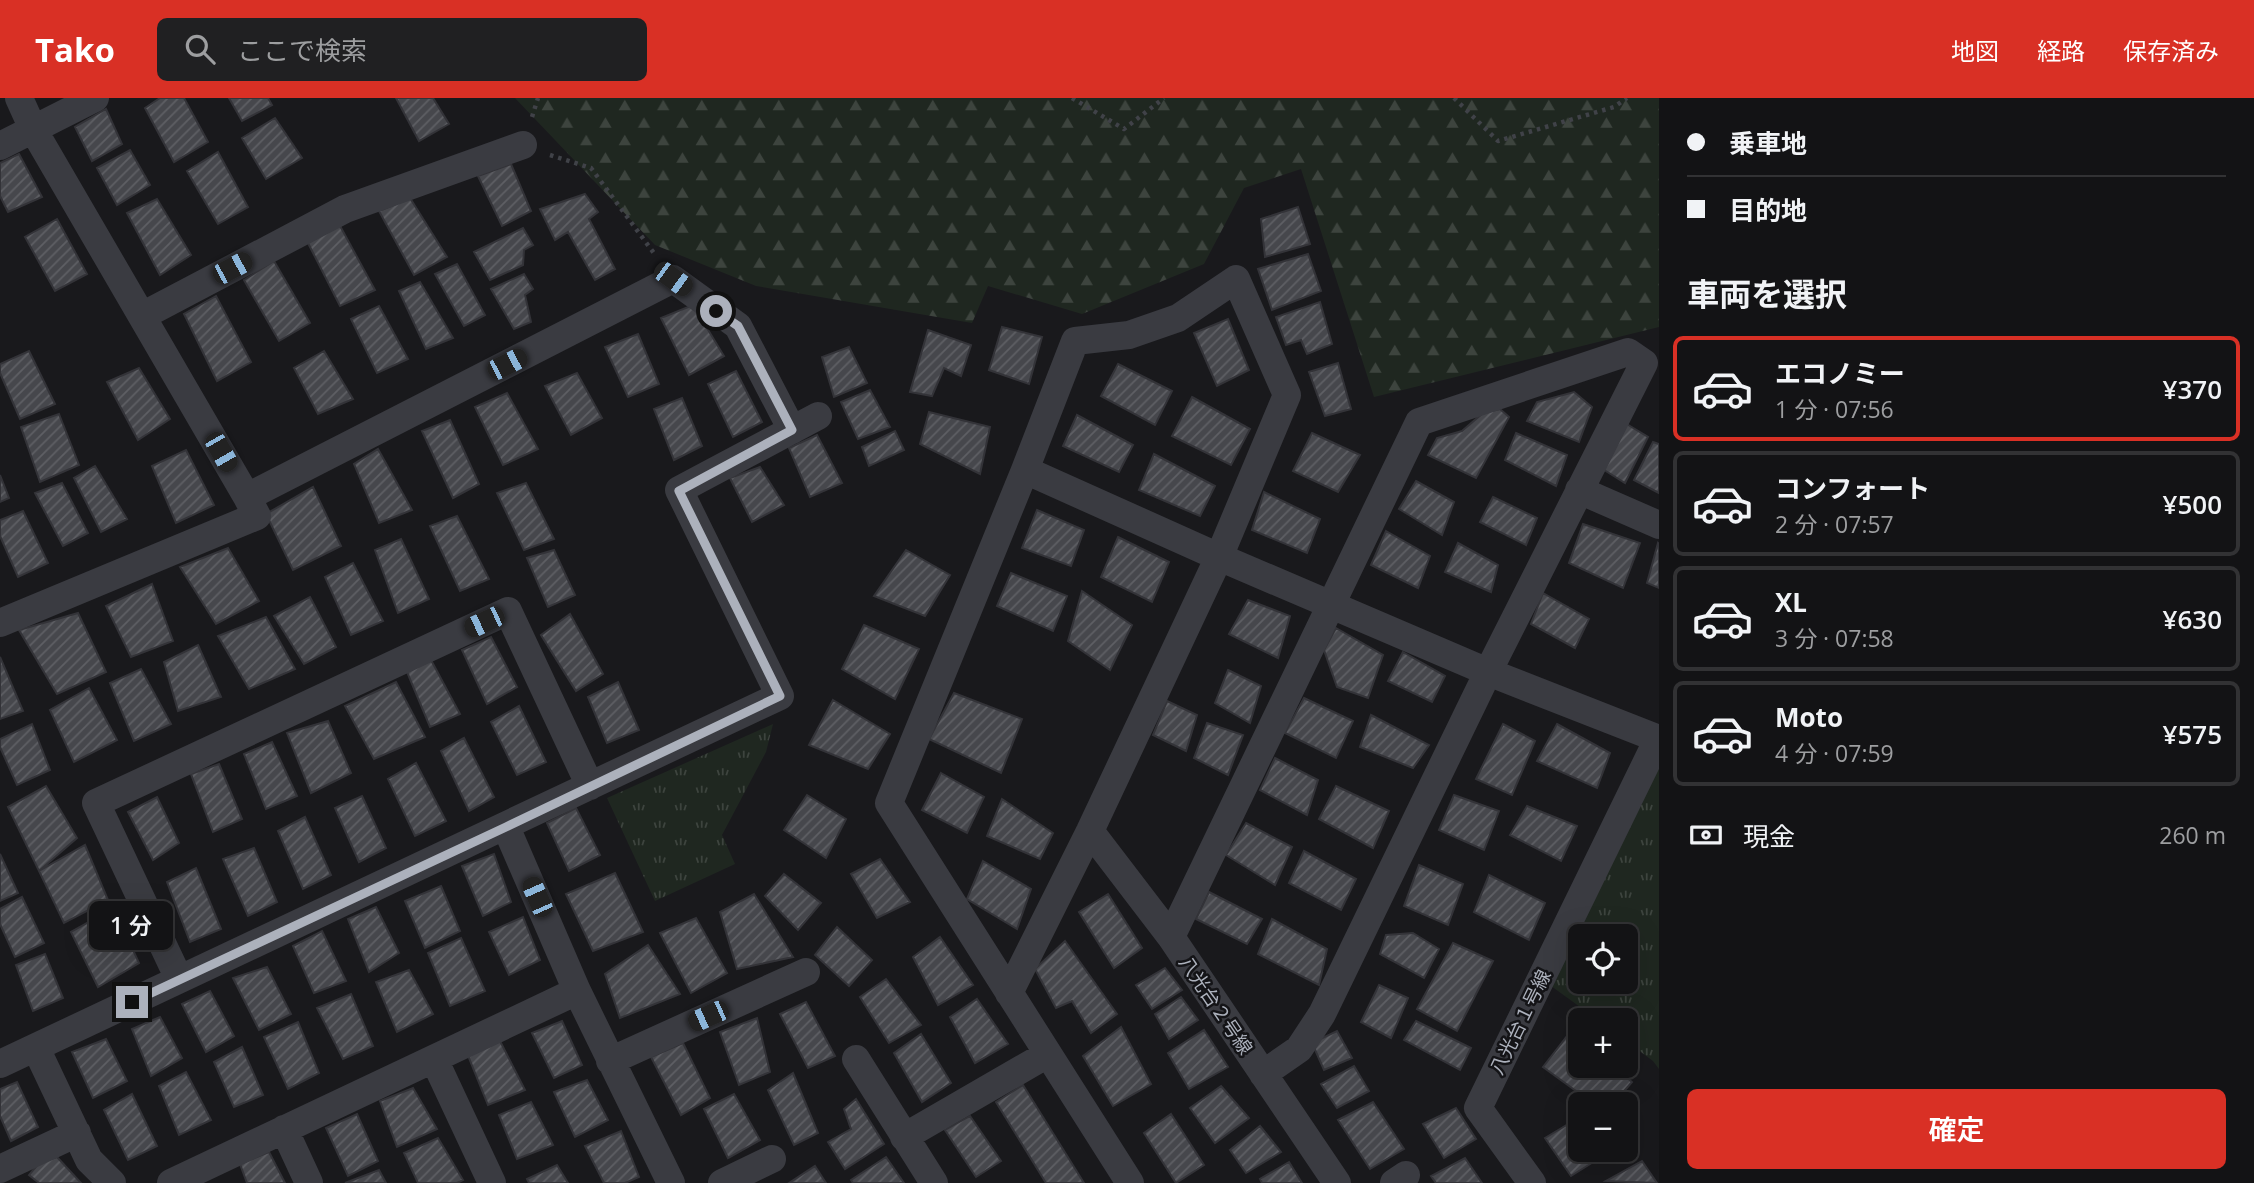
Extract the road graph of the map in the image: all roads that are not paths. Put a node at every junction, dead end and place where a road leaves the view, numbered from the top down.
1 (19, 98) edge
2 (95, 98) edge
3 (33, 129) junction
4 (523, 145) road end
5 (0, 146) edge
6 (142, 316) junction
7 (818, 416) dead end
8 (792, 430) junction
9 (1025, 470) junction
10 (1579, 490) junction
11 (247, 497) junction
12 (1659, 525) edge
13 (1219, 557) junction
14 (1330, 603) junction
15 (0, 623) edge
16 (1488, 672) junction
17 (1658, 739) edge
18 (590, 786) junction
19 (506, 827) junction
20 (1090, 831) junction
21 (1171, 937) junction
22 (806, 972) dead end
23 (179, 979) junction
24 (577, 990) junction
25 (1009, 993) junction
26 (36, 1048) junction
27 (1046, 1055) junction
28 (3, 1056) edge
29 (434, 1059) junction
30 (856, 1059) dead end
31 (610, 1061) junction
32 (1263, 1074) junction
33 (284, 1129) junction
34 (77, 1133) junction
35 (904, 1137) junction
36 (772, 1159) dead end
37 (0, 1169) edge
38 (112, 1183) edge
39 (171, 1183) edge
40 (309, 1183) edge
41 (492, 1183) edge
42 (671, 1183) edge
43 (722, 1183) edge
44 (933, 1183) edge
45 (1130, 1183) edge
46 (1337, 1183) edge
47 (1532, 1183) edge

1 - 3 street
2 - 3 street
3 - 5 street
3 - 6 street
4 - 6 street
6 - 11 street
7 - 8 street
8 - 11 street
8 - 18 street
9 - 13 street
9 - 13 street
9 - 25 street
10 - 12 street
10 - 14 street
10 - 16 street
11 - 15 street
13 - 14 street
13 - 20 street
14 - 16 street
14 - 21 street
16 - 17 street
16 - 32 street
17 - 47 street, 八光台１号線
18 - 19 street
18 - 23 street
19 - 23 street
19 - 24 street
20 - 21 street, 八光台２号線
20 - 25 street
21 - 32 street, 八光台２号線
22 - 31 street
23 - 26 street
24 - 29 street
24 - 31 street
25 - 27 street
26 - 28 street
26 - 34 street
27 - 35 street
27 - 45 street
29 - 33 street
29 - 41 street
30 - 35 street
31 - 42 street
32 - 46 street, 八光台２号線
33 - 39 street
33 - 40 street
34 - 37 street
34 - 38 street
35 - 44 street
36 - 43 street

